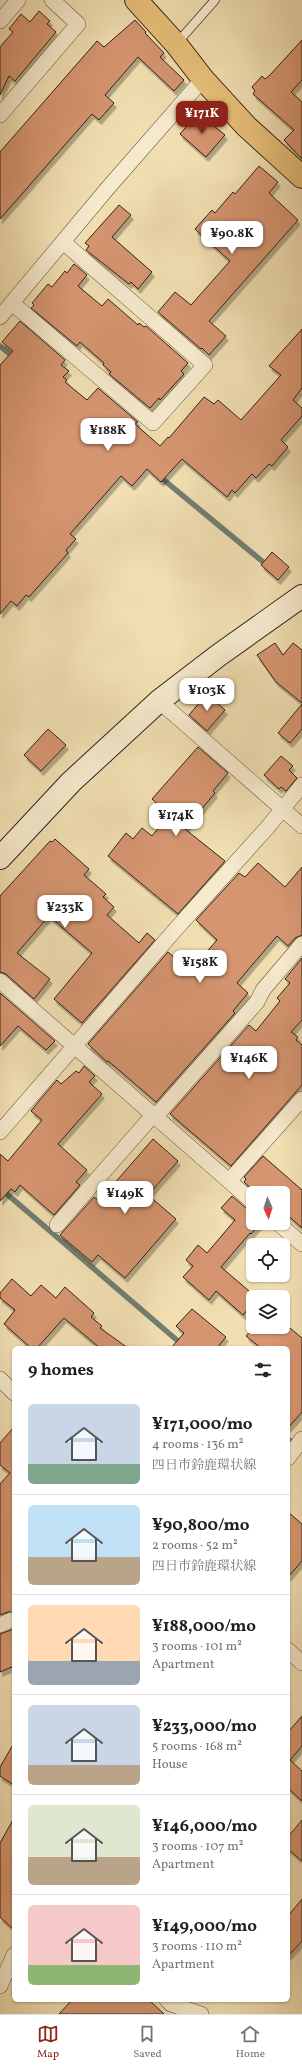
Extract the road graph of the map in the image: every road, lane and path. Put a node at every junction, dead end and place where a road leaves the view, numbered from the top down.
1 (18, 0) edge
2 (52, 0) edge
3 (136, 0) edge
4 (215, 0) edge
5 (0, 21) edge
6 (176, 44) junction
7 (203, 79) junction
8 (0, 115) edge
9 (302, 177) edge
10 (63, 242) junction
11 (12, 303) junction
12 (0, 317) edge
13 (302, 597) edge
14 (159, 701) junction
15 (302, 786) edge
16 (283, 809) junction
17 (302, 826) edge
18 (0, 858) edge
19 (302, 944) edge
20 (0, 981) edge
21 (75, 1045) junction
22 (302, 1099) edge
23 (155, 1115) junction
24 (0, 1132) edge
25 (229, 1181) junction
26 (246, 1196) edge
27 (57, 1225) dead end
28 (286, 1230) edge
29 (302, 1244) edge
30 (0, 1379) edge
31 (12, 1391) edge
32 (302, 1439) edge
33 (290, 1454) edge
34 (290, 1652) edge
35 (302, 1663) edge
36 (12, 1959) edge
37 (0, 1986) edge
38 (169, 2002) edge
39 (201, 2014) edge

1 - 5 street
2 - 8 street
3 - 6 main road
4 - 6 lane
6 - 7 main road
7 - 9 main road
7 - 10 street
10 - 11 street
10 - 11 street
11 - 12 street
13 - 14 street
14 - 16 street
14 - 18 street
15 - 16 street
16 - 17 street
16 - 21 street
19 - 23 street
20 - 21 street
21 - 23 street
21 - 24 street
22 - 25 street
23 - 25 street
23 - 27 street
25 - 26 street
28 - 29 street
30 - 31 street
32 - 33 street
34 - 35 street
36 - 37 street
38 - 39 street

